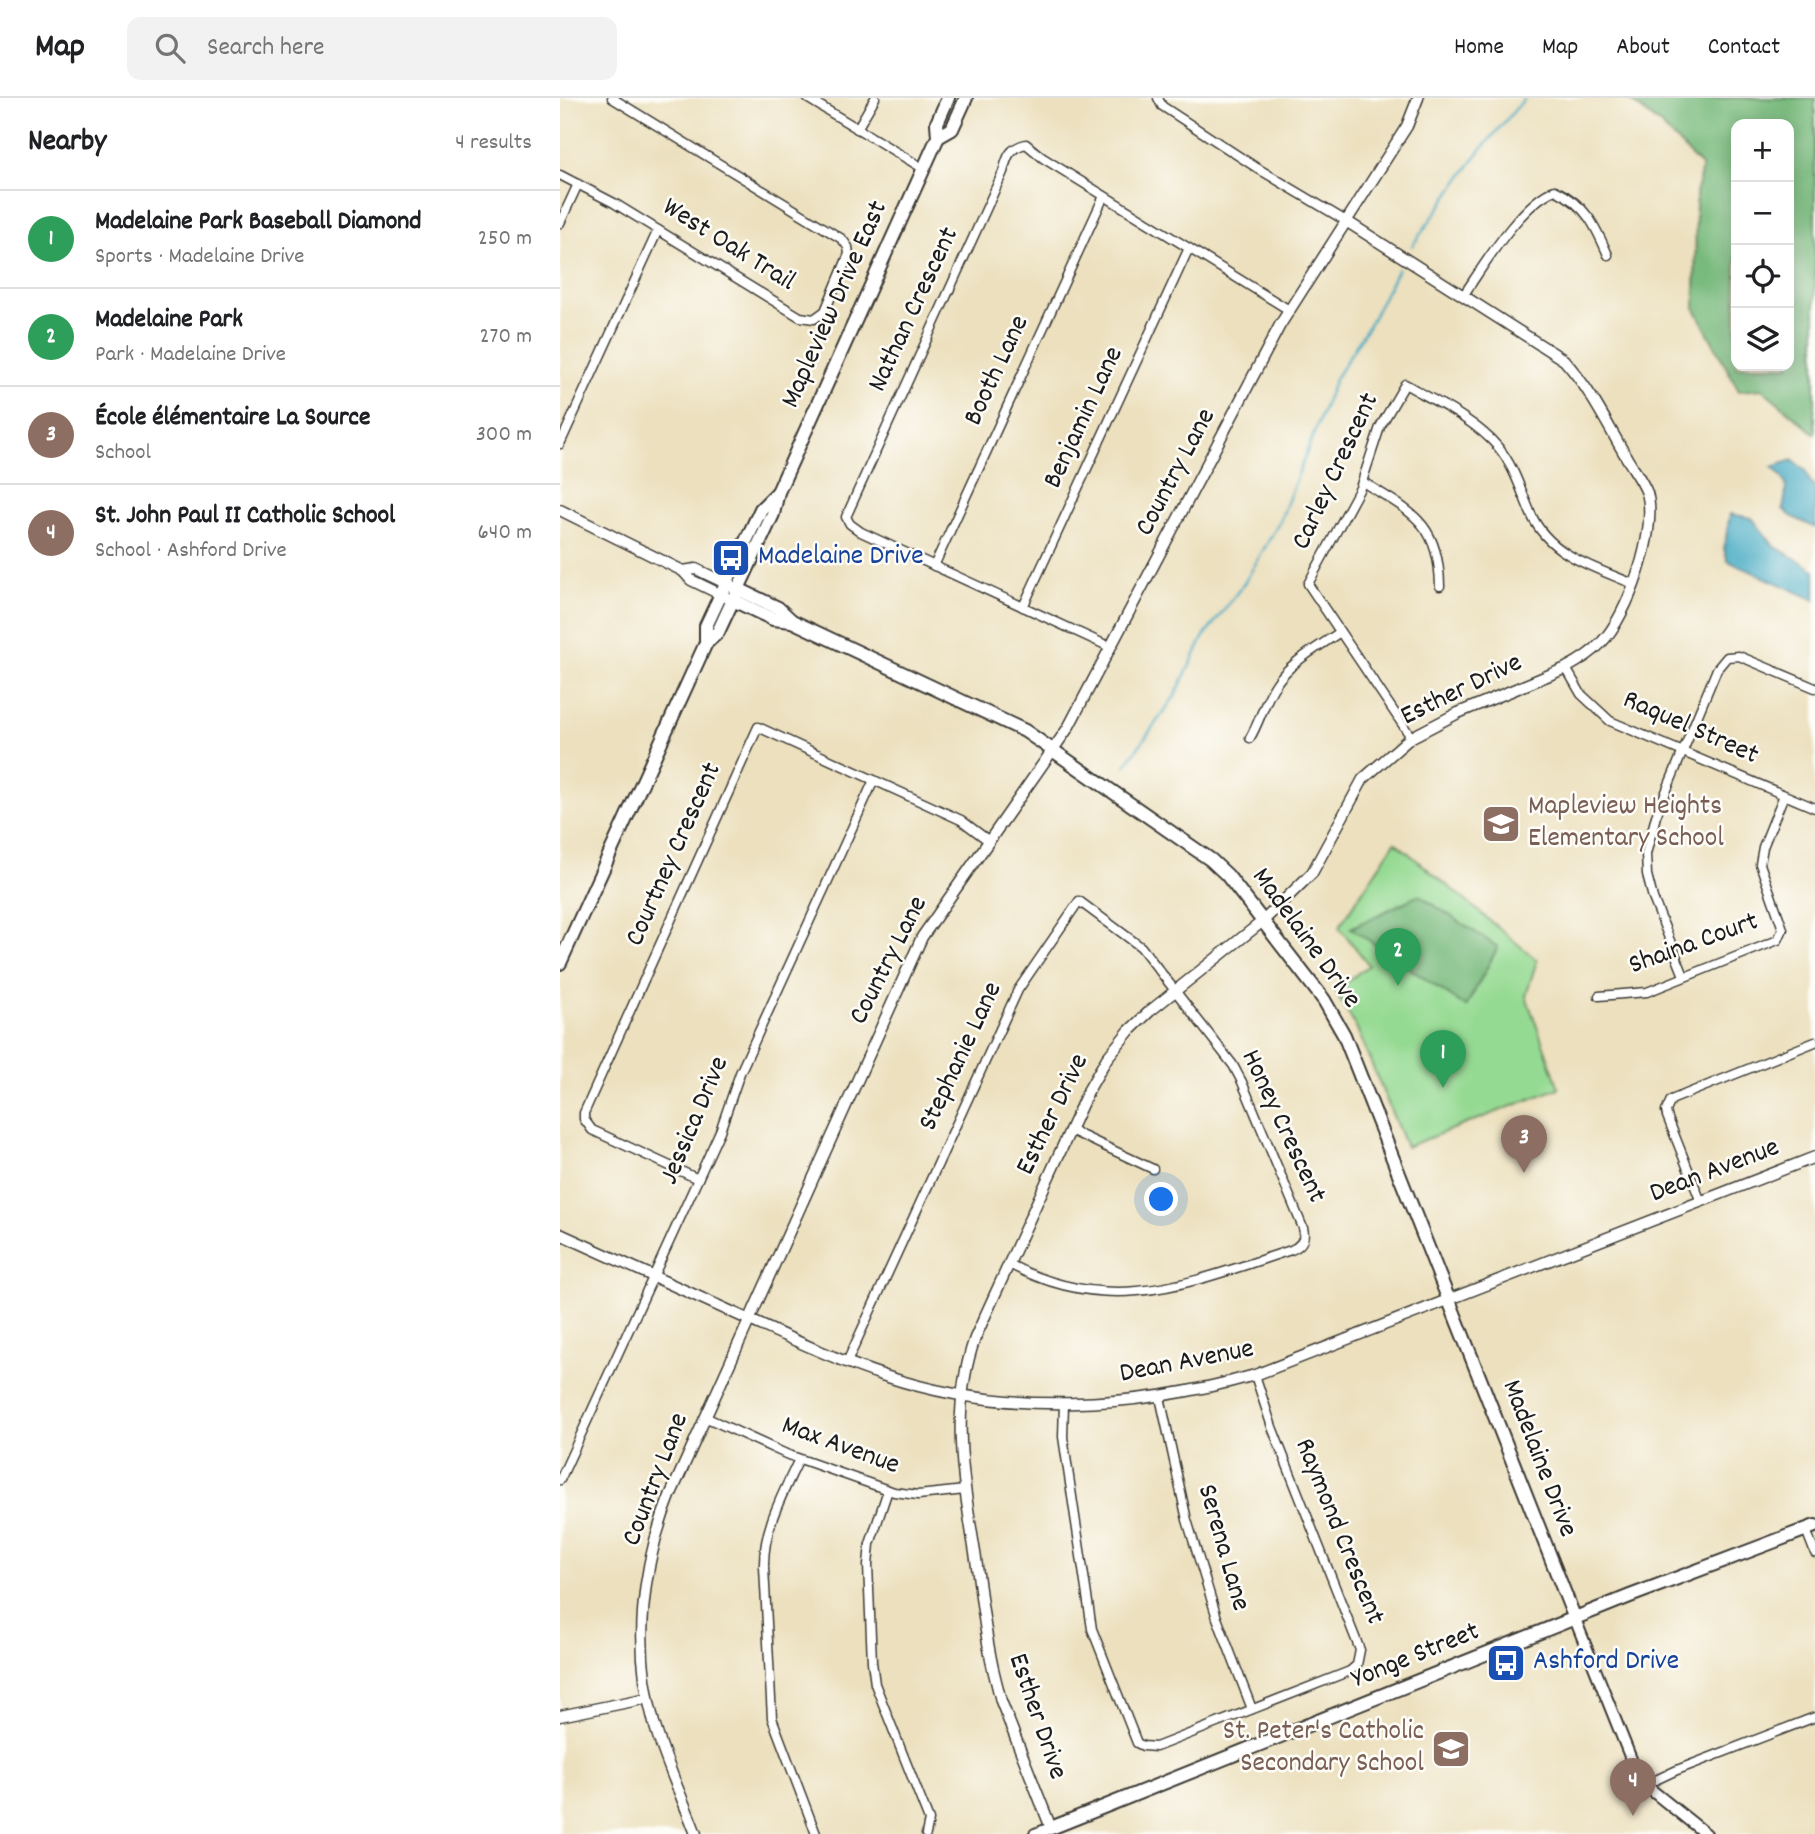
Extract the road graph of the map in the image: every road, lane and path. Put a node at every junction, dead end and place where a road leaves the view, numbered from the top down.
1 (612, 98) edge
2 (807, 98) edge
3 (875, 98) edge
4 (948, 98) edge
5 (966, 98) edge
6 (1158, 98) edge
7 (1418, 98) edge
8 (857, 129) junction
9 (938, 137) junction
10 (924, 169) junction
11 (560, 175) edge
12 (578, 184) junction
13 (1104, 196) junction
14 (1346, 221) junction
15 (560, 223) edge
16 (658, 230) junction
17 (1189, 248) junction
18 (1608, 255) dead end
19 (1463, 296) junction
20 (1289, 310) junction
21 (560, 444) edge
22 (1363, 482) junction
23 (560, 510) edge
24 (934, 566) junction
25 (1634, 584) junction
26 (1440, 586) dead end
27 (729, 592) junction
28 (1023, 607) junction
29 (1340, 632) junction
30 (1110, 647) junction
31 (1566, 667) junction
32 (1815, 688) edge
33 (1412, 737) junction
34 (1250, 738) dead end
35 (1053, 750) junction
36 (1682, 753) junction
37 (874, 780) junction
38 (1784, 795) junction
39 (1815, 808) edge
40 (989, 841) junction
41 (1263, 920) junction
42 (560, 963) edge
43 (1684, 976) junction
44 (1175, 990) junction
45 (1599, 996) dead end
46 (1815, 1042) edge
47 (1070, 1130) junction
48 (1815, 1157) edge
49 (1153, 1169) dead end
50 (698, 1179) junction
51 (1701, 1202) junction
52 (560, 1234) edge
53 (1009, 1264) junction
54 (653, 1276) junction
55 (1450, 1301) junction
56 (749, 1320) junction
57 (848, 1362) junction
58 (1255, 1376) junction
59 (961, 1394) junction
60 (1160, 1396) junction
61 (1064, 1403) junction
62 (705, 1417) junction
63 (799, 1459) junction
64 (560, 1480) edge
65 (888, 1490) junction
66 (965, 1490) junction
67 (1810, 1528) edge
68 (1815, 1553) edge
69 (1575, 1619) junction
70 (648, 1698) junction
71 (1252, 1709) junction
72 (560, 1716) edge
73 (1815, 1717) edge
74 (1645, 1785) junction
75 (1052, 1831) edge
76 (696, 1834) edge
77 (816, 1834) edge
78 (926, 1834) edge
79 (1035, 1834) edge
80 (1706, 1834) edge

1 - 16 street, West Oak Trail
2 - 8 street
3 - 8 street
4 - 9 main road, Mapleview Drive East
5 - 9 main road, Mapleview Drive East
6 - 14 street, Esther Drive
7 - 14 street, Country Lane
8 - 10 street
9 - 10 main road, Mapleview Drive East
10 - 27 main road, Mapleview Drive East
11 - 12 street, West Oak Trail
12 - 15 street
12 - 16 street, West Oak Trail
13 - 17 street, Nathan Crescent
13 - 24 street, Booth Lane
13 - 24 street, Nathan Crescent
14 - 19 street, Esther Drive
14 - 20 street, Country Lane
16 - 21 street
17 - 20 street, Nathan Crescent
17 - 28 street, Benjamin Lane
18 - 19 street
19 - 25 street, Esther Drive
20 - 30 street, Country Lane
22 - 25 street, Carley Crescent
22 - 26 street
22 - 29 street, Carley Crescent
23 - 27 street, Madelaine Drive
24 - 28 street, Nathan Crescent
25 - 31 street, Esther Drive
27 - 35 main road, Madelaine Drive
27 - 42 main road, Mapleview Drive East
28 - 30 street, Nathan Crescent
29 - 33 street, Carley Crescent
29 - 34 street
30 - 35 street, Country Lane
31 - 33 street, Esther Drive
31 - 36 street, Raquel Street
32 - 36 street
33 - 41 street, Esther Drive
35 - 40 street, Country Lane
35 - 41 main road, Madelaine Drive
36 - 38 street, Raquel Street
36 - 43 street
37 - 40 street, Courtney Crescent
37 - 50 street, Jessica Drive
37 - 50 street, Courtney Crescent
38 - 39 street, Raquel Street
38 - 43 street, Shaina Court
40 - 56 street, Country Lane
41 - 44 street, Esther Drive
41 - 55 main road, Madelaine Drive
43 - 45 street, Shaina Court
44 - 47 street, Esther Drive
44 - 53 street, Honey Crescent
44 - 57 street, Stephanie Lane
46 - 51 street
47 - 49 street
47 - 53 street, Esther Drive
48 - 51 street, Dean Avenue
50 - 54 street, Jessica Drive
51 - 55 street, Dean Avenue
52 - 54 street, Dean Avenue
53 - 59 street, Esther Drive
54 - 56 street, Dean Avenue
54 - 64 street, Jessica Drive
55 - 58 street, Dean Avenue
55 - 69 main road, Madelaine Drive
56 - 57 street, Dean Avenue
56 - 62 street, Country Lane
57 - 59 street, Dean Avenue
58 - 60 street, Dean Avenue
58 - 71 street, Raymond Crescent
59 - 61 street, Dean Avenue
59 - 66 street, Esther Drive
60 - 61 street, Dean Avenue
60 - 71 street, Serena Lane
61 - 71 street, Raymond Crescent
62 - 63 street, Max Avenue
62 - 70 street, Country Lane
63 - 65 street, Max Avenue
63 - 77 street
65 - 66 street, Max Avenue
65 - 78 street
66 - 75 street, Esther Drive
67 - 68 street
67 - 69 main road, Yonge Street
69 - 74 main road
69 - 75 main road, Yonge Street
70 - 72 street
70 - 76 street, Country Lane
73 - 74 street
74 - 80 main road
75 - 79 main road, Yonge Street

